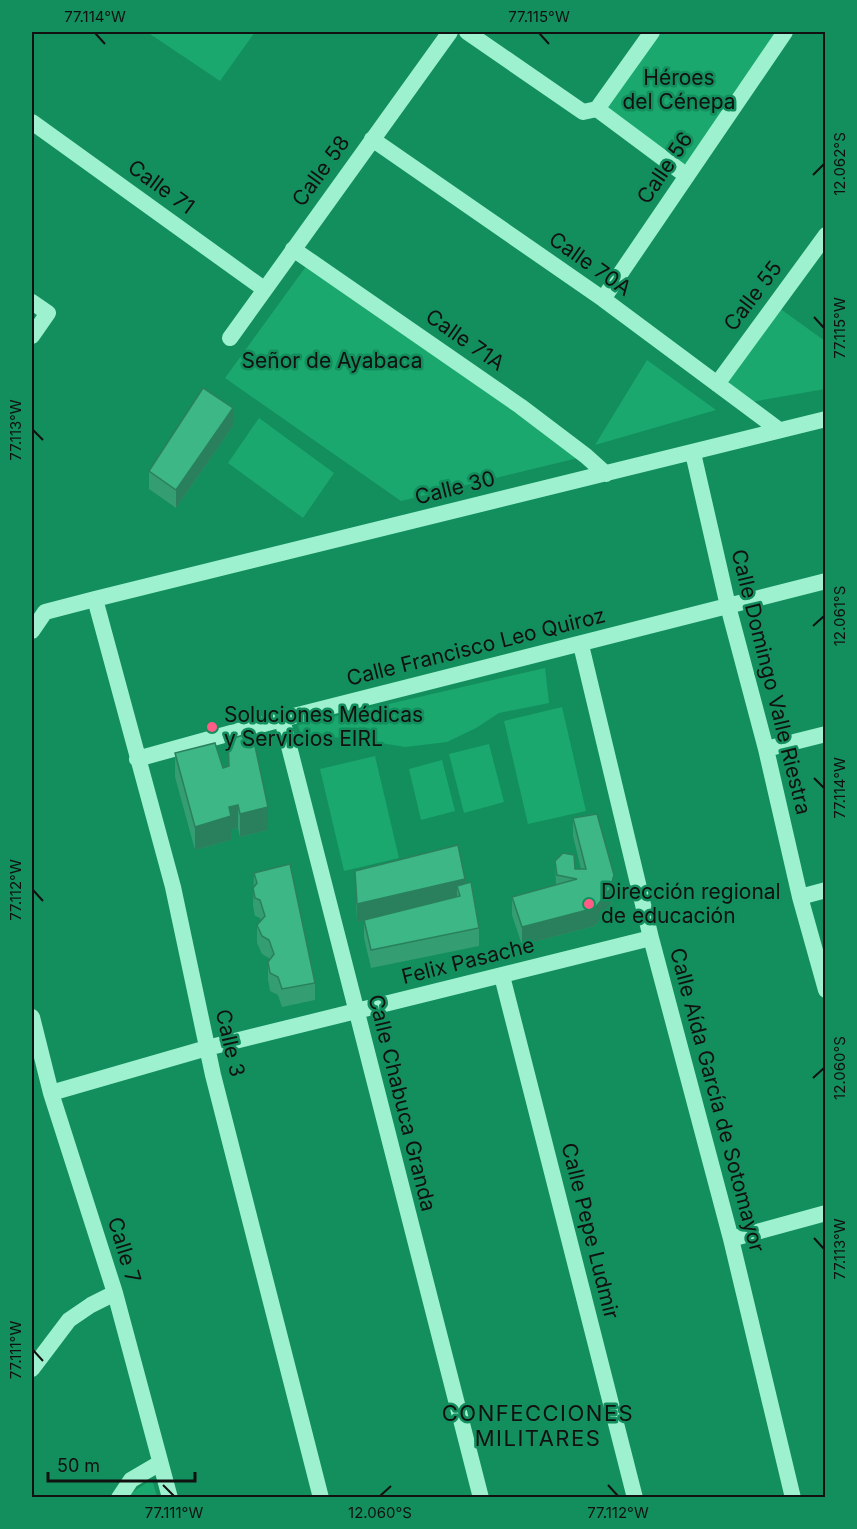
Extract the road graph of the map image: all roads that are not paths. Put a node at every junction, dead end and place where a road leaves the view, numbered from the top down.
1 (450, 32) edge
2 (467, 32) edge
3 (652, 32) edge
4 (785, 32) edge
5 (597, 109) junction
6 (32, 122) edge
7 (372, 139) junction
8 (687, 176) junction
9 (825, 235) edge
10 (293, 249) junction
11 (264, 289) junction
12 (603, 300) junction
13 (32, 302) edge
14 (32, 336) edge
15 (230, 338) dead end
16 (717, 384) junction
17 (825, 419) edge
18 (779, 430) junction
19 (693, 453) junction
20 (606, 474) junction
21 (825, 581) edge
22 (95, 599) junction
23 (32, 602) edge
24 (728, 606) junction
25 (45, 612) junction
26 (32, 631) edge
27 (581, 645) junction
28 (282, 719) junction
29 (825, 734) edge
30 (766, 749) junction
31 (137, 759) junction
32 (825, 890) edge
33 (800, 897) junction
34 (651, 938) junction
35 (502, 976) junction
36 (825, 990) edge
37 (355, 1012) junction
38 (32, 1017) edge
39 (207, 1048) junction
40 (51, 1092) junction
41 (825, 1213) edge
42 (731, 1239) junction
43 (115, 1293) junction
44 (32, 1369) edge
45 (160, 1463) junction
46 (119, 1497) edge
47 (170, 1497) edge
48 (321, 1497) edge
49 (481, 1497) edge
50 (635, 1497) edge
51 (793, 1497) edge

1 - 7 street, Calle 58
2 - 5 street
3 - 5 street
4 - 8 street, Calle 56
5 - 8 street
6 - 11 street, Calle 71
7 - 10 street, Calle 58
7 - 12 street, Calle 70A
8 - 12 street, Calle 56
9 - 16 street, Calle 55
10 - 11 street, Calle 58
10 - 20 street, Calle 71A
11 - 15 street, Calle 58
12 - 16 street, Calle 70A
13 - 14 street
16 - 18 street, Calle 70A
17 - 18 street, Calle 30
18 - 19 street, Calle 30
19 - 20 street, Calle 30
19 - 24 street, Calle Domingo Valle Riestra
20 - 22 street, Calle 30
21 - 24 street, Calle Francisco Leo Quiroz
22 - 25 street, Calle 30
22 - 31 street, Calle 3
23 - 25 street
24 - 27 street, Calle Francisco Leo Quiroz
24 - 30 street, Calle Domingo Valle Riestra
25 - 26 street
27 - 28 street, Calle Francisco Leo Quiroz
27 - 34 street, Calle Aída García de Sotomayor
28 - 31 street, Calle Francisco Leo Quiroz
28 - 37 street, Calle Chabuca Granda
29 - 30 street
30 - 33 street, Calle Domingo Valle Riestra
31 - 39 street, Calle 3
32 - 33 street
33 - 36 street, Calle Domingo Valle Riestra
34 - 35 street, Felix Pasache
34 - 42 street, Calle Aída García de Sotomayor
35 - 37 street, Felix Pasache
35 - 50 street, Calle Pepe Ludmir
37 - 39 street, Felix Pasache
37 - 49 street, Calle Chabuca Granda
38 - 40 street, Calle 7
39 - 40 street, Felix Pasache
39 - 48 street, Calle 3
40 - 43 street, Calle 7
41 - 42 street
42 - 51 street, Calle Aída García de Sotomayor
43 - 44 street
43 - 45 street, Calle 7
45 - 46 street
45 - 47 street, Calle 7

